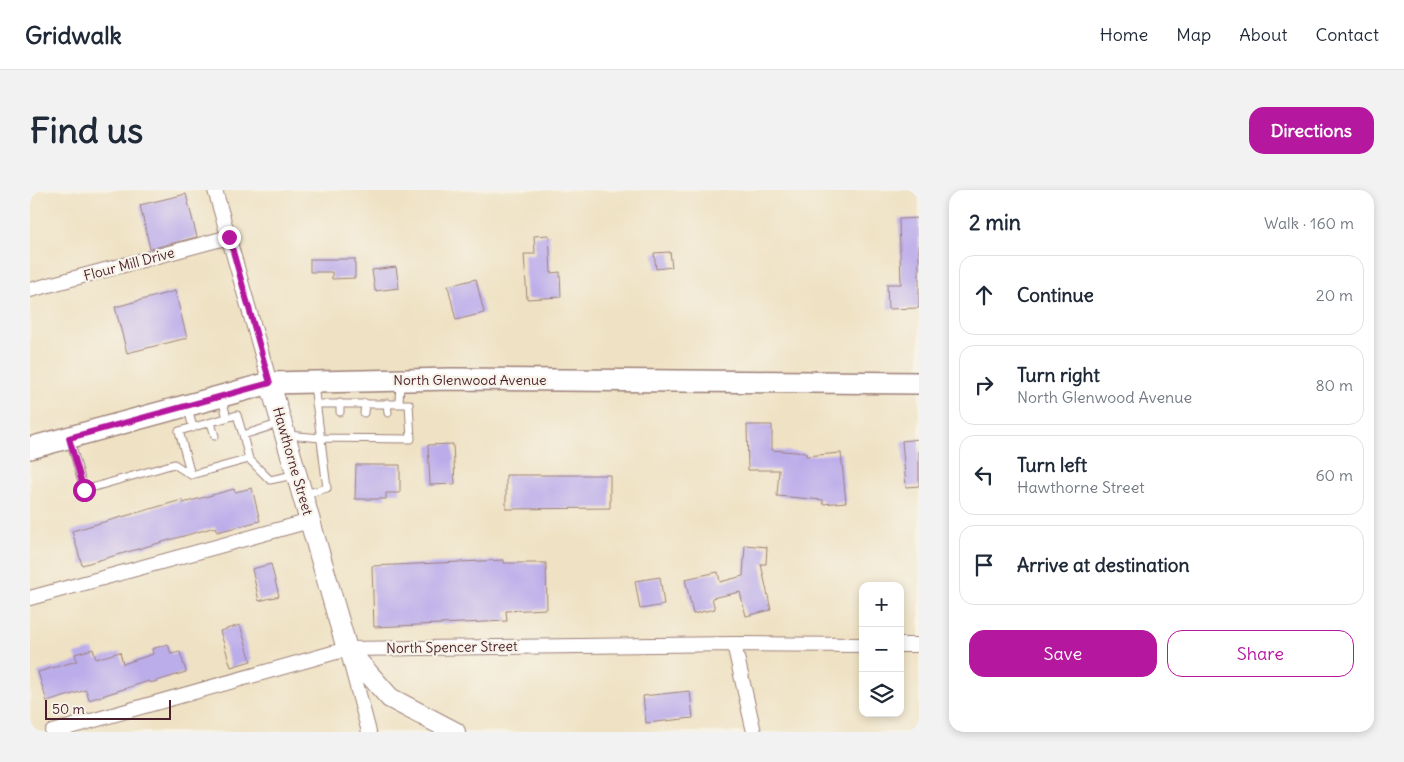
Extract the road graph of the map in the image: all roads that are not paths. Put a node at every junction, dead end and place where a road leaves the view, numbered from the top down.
1 (215, 190) edge
2 (229, 237) junction
3 (30, 290) edge
4 (400, 380) junction
5 (314, 382) junction
6 (270, 383) junction
7 (919, 383) edge
8 (221, 396) junction
9 (340, 403) junction
10 (365, 403) junction
11 (387, 403) junction
12 (399, 403) junction
13 (316, 404) junction
14 (187, 405) junction
15 (340, 412) dead end
16 (388, 412) dead end
17 (364, 413) dead end
18 (227, 418) junction
19 (211, 423) junction
20 (192, 428) junction
21 (284, 429) junction
22 (243, 435) junction
23 (214, 436) dead end
24 (69, 438) junction
25 (321, 438) junction
26 (30, 448) edge
27 (249, 459) junction
28 (297, 474) junction
29 (192, 475) junction
30 (303, 495) junction
31 (310, 521) junction
32 (30, 598) edge
33 (734, 644) junction
34 (859, 645) edge
35 (904, 645) edge
36 (919, 645) edge
37 (347, 649) junction
38 (52, 732) edge
39 (369, 732) edge
40 (455, 732) edge
41 (754, 732) edge

1 - 2 street, Hawthorne Street
2 - 3 street, Flour Mill Drive
2 - 6 street, Hawthorne Street
4 - 5 main road, North Glenwood Avenue
4 - 7 main road, North Glenwood Avenue
4 - 12 lane
5 - 6 main road, North Glenwood Avenue
5 - 13 lane
6 - 8 main road, North Glenwood Avenue
6 - 21 street, Hawthorne Street
8 - 14 main road, North Glenwood Avenue
8 - 18 lane
9 - 10 lane
9 - 13 lane
9 - 15 lane
10 - 11 lane
10 - 17 lane
11 - 12 lane
11 - 16 lane
12 - 25 lane
13 - 25 lane
14 - 20 lane
14 - 24 main road, North Glenwood Avenue
18 - 19 lane
18 - 22 lane
19 - 20 lane
19 - 23 lane
20 - 29 lane
21 - 22 lane
21 - 25 lane
21 - 28 street, Hawthorne Street
22 - 27 lane
24 - 26 main road, North Glenwood Avenue
24 - 29 lane
25 - 30 lane
27 - 28 lane
27 - 29 lane
28 - 30 street, Hawthorne Street
30 - 31 street, Hawthorne Street
31 - 32 street
31 - 37 street, Hawthorne Street
33 - 34 street, North Spencer Street
33 - 37 street, North Spencer Street
33 - 41 street
35 - 36 street
37 - 38 street, North Spencer Street
37 - 39 street, Hawthorne Street
37 - 40 street

